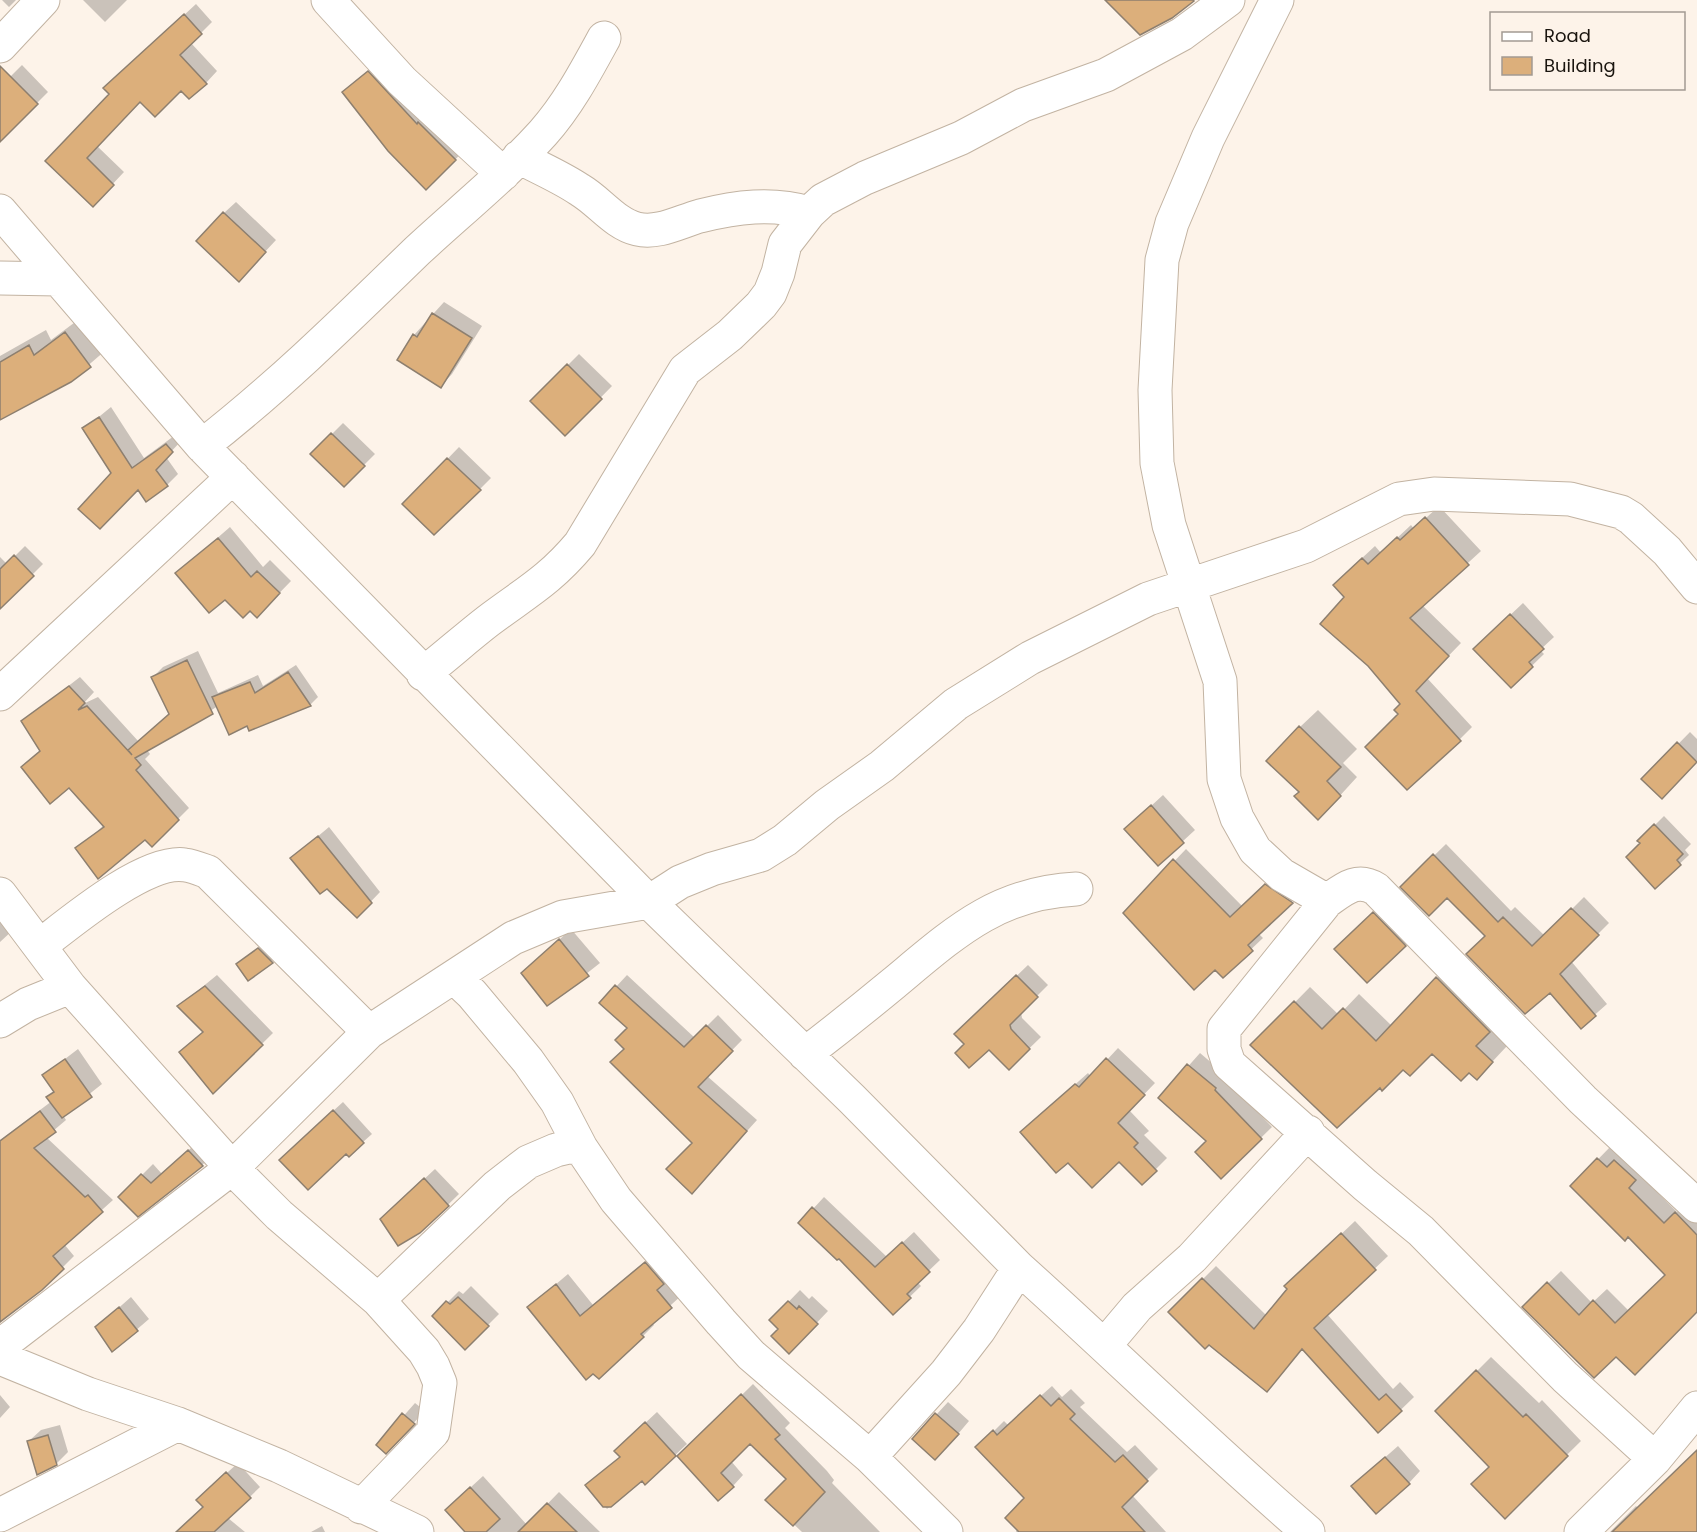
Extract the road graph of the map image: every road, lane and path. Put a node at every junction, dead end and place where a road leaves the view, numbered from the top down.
1 (43, 0) edge
2 (328, 0) edge
3 (1228, 0) edge
4 (1277, 0) edge
5 (604, 38) dead end
6 (0, 46) edge
7 (511, 166) junction
8 (0, 211) edge
9 (809, 213) junction
10 (0, 278) edge
11 (58, 279) junction
12 (202, 446) junction
13 (233, 477) junction
14 (1697, 587) edge
15 (1188, 588) junction
16 (423, 674) junction
17 (0, 694) edge
18 (1076, 889) dead end
19 (0, 894) edge
20 (1327, 901) junction
21 (649, 902) junction
22 (41, 945) junction
23 (454, 977) junction
24 (70, 987) junction
25 (0, 1021) edge
26 (369, 1032) junction
27 (805, 1054) junction
28 (1308, 1132) junction
29 (581, 1148) junction
30 (232, 1168) junction
31 (1697, 1206) edge
32 (1019, 1268) junction
33 (378, 1300) junction
34 (1105, 1345) junction
35 (0, 1346) edge
36 (0, 1358) edge
37 (1692, 1423) edge
38 (178, 1424) junction
39 (870, 1458) junction
40 (1654, 1459) junction
41 (361, 1507) junction
42 (0, 1515) edge
43 (417, 1532) edge
44 (946, 1532) edge
45 (1308, 1532) edge
46 (1581, 1532) edge

1 - 6 street
2 - 7 street
3 - 9 street
4 - 15 street
5 - 7 street
7 - 9 street
7 - 12 street
8 - 11 street
9 - 16 street
10 - 11 street
11 - 12 street
12 - 13 street
13 - 16 street
13 - 17 street
14 - 15 street
15 - 20 street
15 - 21 street
16 - 21 street
18 - 27 street
19 - 22 street
20 - 28 street
20 - 31 street
21 - 23 street
21 - 27 street
22 - 24 street
22 - 26 street
23 - 26 street
23 - 29 street
24 - 25 street
24 - 30 street
26 - 30 street
27 - 32 street
28 - 34 street
28 - 40 street
29 - 33 street
29 - 39 street
30 - 33 street
30 - 35 street
32 - 34 street
32 - 39 street
33 - 41 street
34 - 45 street
36 - 38 street
37 - 40 street
38 - 41 street
38 - 42 street
39 - 44 street
40 - 46 street
41 - 43 street

